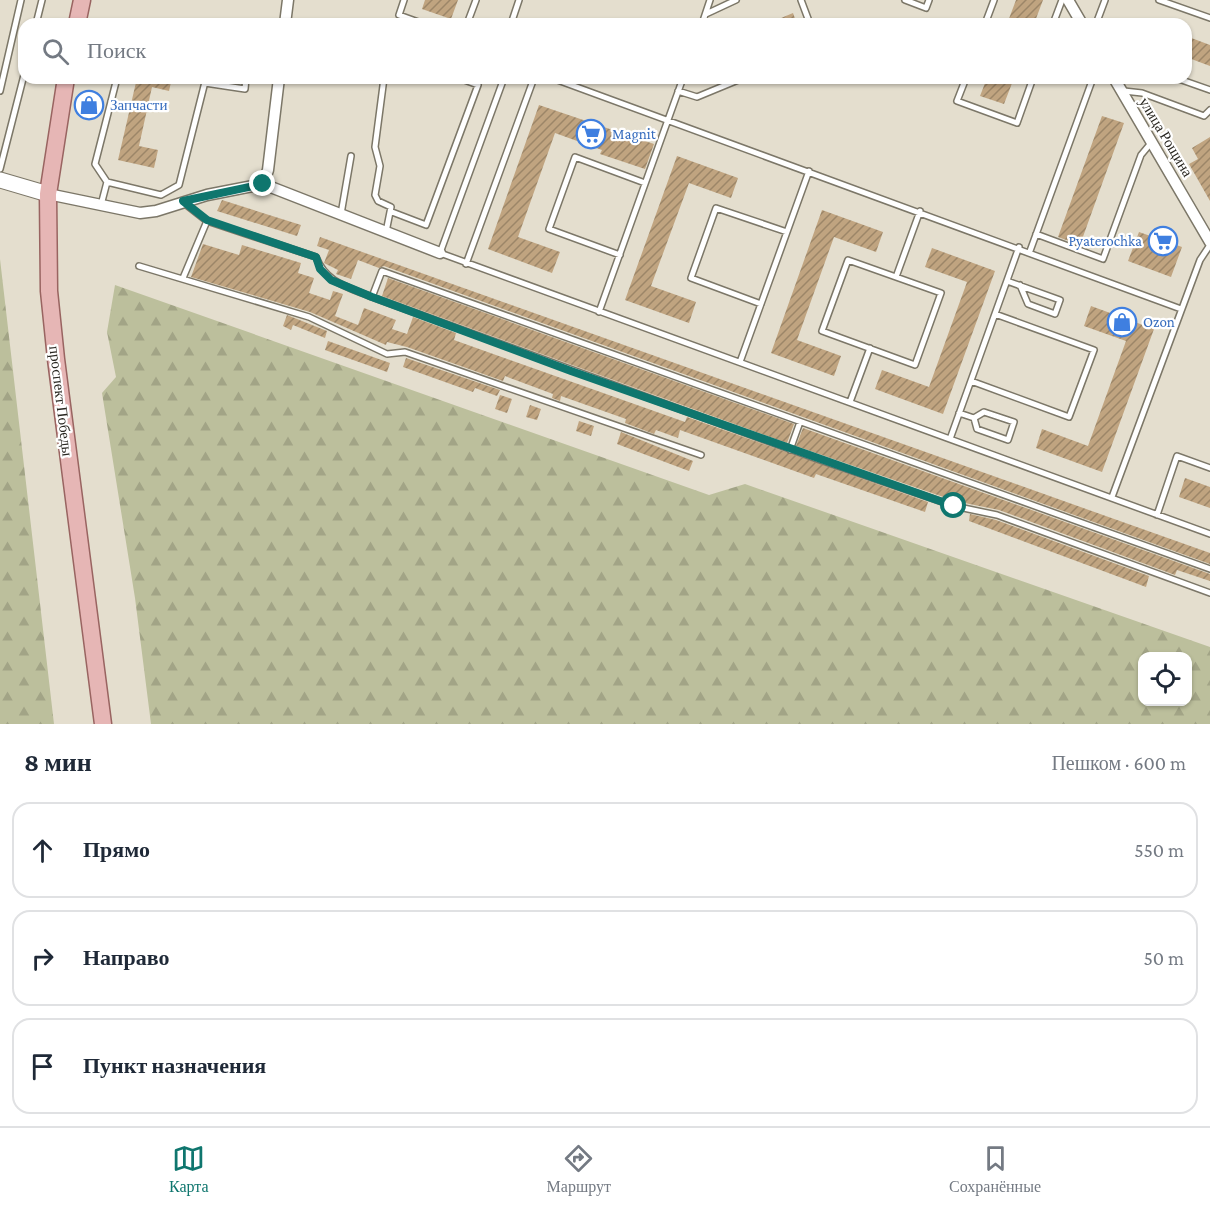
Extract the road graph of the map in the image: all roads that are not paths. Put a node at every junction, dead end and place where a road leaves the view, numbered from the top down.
1 (21, 0) edge
2 (42, 0) edge
3 (82, 0) edge
4 (288, 0) edge
5 (404, 0) edge
6 (476, 0) edge
7 (519, 0) edge
8 (710, 0) edge
9 (736, 0) edge
10 (801, 0) edge
11 (905, 0) edge
12 (929, 0) edge
13 (994, 0) edge
14 (1062, 0) edge
15 (1068, 0) edge
16 (1159, 0) edge
17 (1104, 1) edge
18 (706, 14) junction
19 (38, 18) edge
20 (78, 18) edge
21 (286, 18) edge
22 (407, 18) edge
23 (469, 18) edge
24 (513, 18) edge
25 (704, 18) edge
26 (808, 18) edge
27 (987, 18) edge
28 (1055, 18) edge
29 (1078, 18) edge
30 (1098, 18) edge
31 (1210, 18) edge
32 (21, 84) edge
33 (65, 84) edge
34 (116, 84) edge
35 (204, 84) edge
36 (223, 84) edge
37 (245, 84) edge
38 (278, 84) edge
39 (383, 84) edge
40 (475, 84) edge
41 (502, 84) edge
42 (532, 84) edge
43 (569, 84) edge
44 (681, 84) edge
45 (728, 84) edge
46 (964, 84) edge
47 (1031, 84) edge
48 (1091, 84) edge
49 (1118, 84) edge
50 (1192, 84) edge
51 (1210, 90) edge
52 (0, 91) edge
53 (678, 91) junction
54 (1122, 91) junction
55 (1210, 110) edge
56 (668, 120) junction
57 (1152, 142) junction
58 (3, 147) edge
59 (351, 156) dead end
60 (0, 170) edge
61 (809, 171) junction
62 (0, 180) edge
63 (107, 182) junction
64 (645, 183) junction
65 (263, 184) junction
66 (48, 194) junction
67 (183, 201) junction
68 (101, 205) junction
69 (920, 211) junction
70 (392, 212) junction
71 (341, 215) junction
72 (207, 220) junction
73 (386, 232) junction
74 (787, 232) junction
75 (1036, 234) junction
76 (1210, 243) edge
77 (1019, 247) junction
78 (1030, 251) junction
79 (440, 253) junction
80 (620, 255) junction
81 (466, 264) junction
82 (139, 266) dead end
83 (896, 277) junction
84 (183, 278) junction
85 (1007, 281) junction
86 (1020, 285) junction
87 (372, 297) junction
88 (761, 304) junction
89 (1181, 309) junction
90 (599, 312) junction
91 (995, 314) junction
92 (870, 348) junction
93 (740, 362) junction
94 (970, 381) junction
95 (850, 402) junction
96 (959, 413) junction
97 (974, 418) junction
98 (800, 422) junction
99 (950, 439) junction
100 (790, 450) junction
101 (701, 455) dead end
102 (1210, 468) edge
103 (1112, 497) junction
104 (1157, 515) junction
105 (1210, 534) edge
106 (1210, 569) edge
107 (1210, 593) edge
108 (103, 724) edge

1 - 52 lane
2 - 19 lane
3 - 20 main road
4 - 21 street
5 - 22 lane
6 - 23 lane
7 - 24 lane
8 - 18 lane
9 - 18 lane
10 - 26 lane
11 - 12 lane
13 - 27 lane
14 - 28 lane
15 - 29 street
16 - 31 lane
17 - 30 lane
18 - 25 lane
32 - 58 lane
33 - 66 main road, проспект Победы
34 - 63 lane
35 - 63 lane
36 - 37 lane
38 - 65 street
39 - 70 lane
40 - 70 lane
41 - 79 lane
42 - 81 lane
43 - 56 lane
44 - 53 lane
45 - 53 lane
46 - 47 lane
48 - 75 lane
49 - 54 street, улица Рощина
50 - 51 lane
53 - 56 lane
54 - 55 lane
54 - 57 street, улица Рощина
56 - 61 lane
56 - 64 lane
57 - 75 lane
57 - 76 street, улица Рощина
58 - 60 lane
59 - 71 lane
61 - 69 lane
61 - 74 lane
62 - 66 street
63 - 68 lane
64 - 80 lane
64 - 80 lane
65 - 67 street
65 - 71 street
66 - 68 street
66 - 108 main road, проспект Победы
67 - 68 street
67 - 72 lane
69 - 77 lane
69 - 83 lane
70 - 73 lane
71 - 73 street
72 - 84 lane
72 - 87 lane
73 - 79 street
74 - 88 lane
74 - 88 lane
75 - 78 lane
76 - 89 lane
77 - 78 lane
77 - 85 lane
78 - 89 lane
79 - 81 lane
80 - 90 lane
81 - 90 lane
82 - 84 lane
83 - 92 lane
83 - 92 lane
84 - 101 lane
85 - 86 lane
85 - 91 lane
86 - 86 lane
87 - 98 lane
87 - 100 lane
88 - 93 lane
89 - 103 lane
90 - 93 lane
91 - 94 lane
91 - 94 lane
92 - 95 lane
93 - 95 lane
94 - 96 lane
95 - 99 lane
96 - 97 lane
96 - 99 lane
97 - 97 lane
98 - 100 lane
98 - 106 lane
99 - 103 lane
100 - 107 lane
102 - 104 lane
103 - 104 lane
104 - 105 lane

